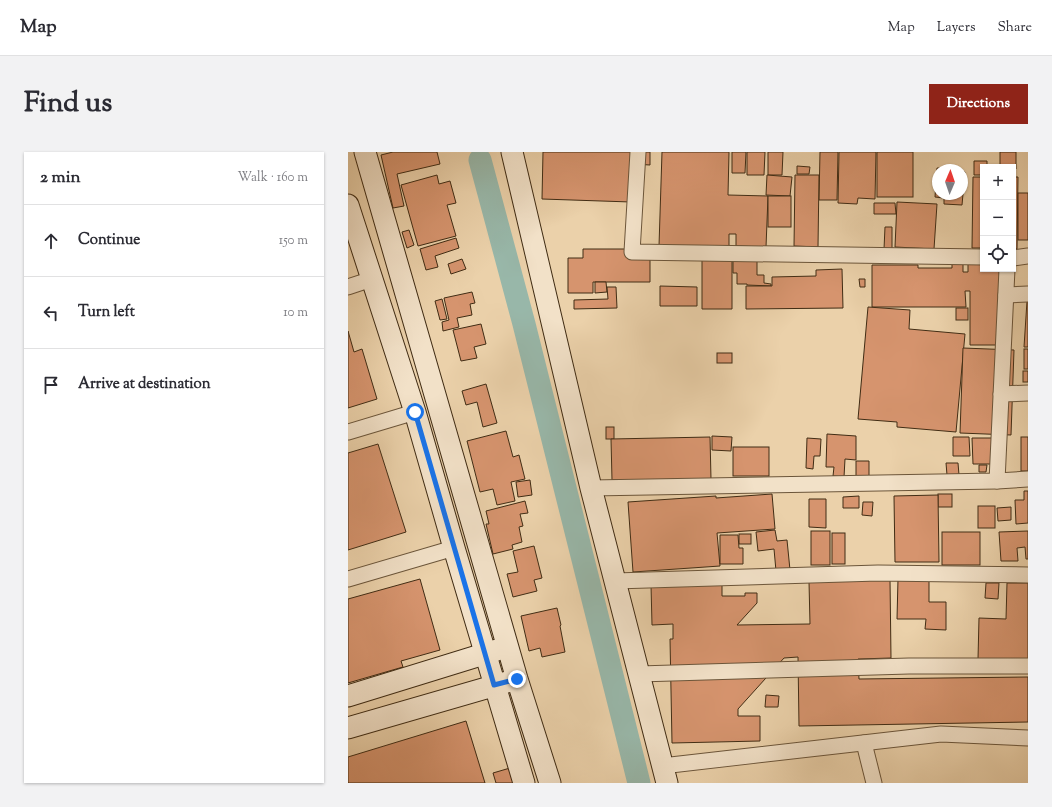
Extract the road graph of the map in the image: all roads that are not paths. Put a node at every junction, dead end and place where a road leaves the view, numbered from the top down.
1 (365, 152) edge
2 (512, 152) edge
3 (638, 152) edge
4 (348, 204) edge
5 (1028, 256) edge
6 (980, 258) edge
7 (1016, 258) edge
8 (1007, 272) edge
9 (372, 279) junction
10 (348, 287) edge
11 (1006, 294) junction
12 (1028, 294) edge
13 (1028, 393) edge
14 (1001, 394) junction
15 (415, 412) junction
16 (348, 432) edge
17 (1028, 479) edge
18 (997, 481) junction
19 (591, 488) junction
20 (454, 548) junction
21 (1028, 576) edge
22 (348, 579) edge
23 (615, 581) junction
24 (507, 647) junction
25 (485, 654) junction
26 (1028, 666) edge
27 (639, 674) junction
28 (517, 679) junction
29 (494, 685) junction
30 (348, 696) edge
31 (348, 728) edge
32 (1028, 738) edge
33 (864, 743) junction
34 (665, 774) edge
35 (524, 783) edge
36 (550, 783) edge
37 (874, 783) edge

1 - 24 street
2 - 19 street
3 - 6 street
4 - 9 street
5 - 7 street
8 - 11 street
9 - 10 street
9 - 15 street
11 - 12 street
11 - 14 street
13 - 14 street
14 - 18 street
15 - 16 street
15 - 20 street
17 - 18 street
18 - 19 street
19 - 23 street
20 - 22 street
20 - 25 street
21 - 23 street
23 - 27 street
24 - 25 street
24 - 28 street
25 - 29 street
25 - 30 street
26 - 27 street
27 - 34 street
28 - 29 street
28 - 36 street
29 - 31 street
29 - 35 street
32 - 33 street
33 - 34 street
33 - 37 street

